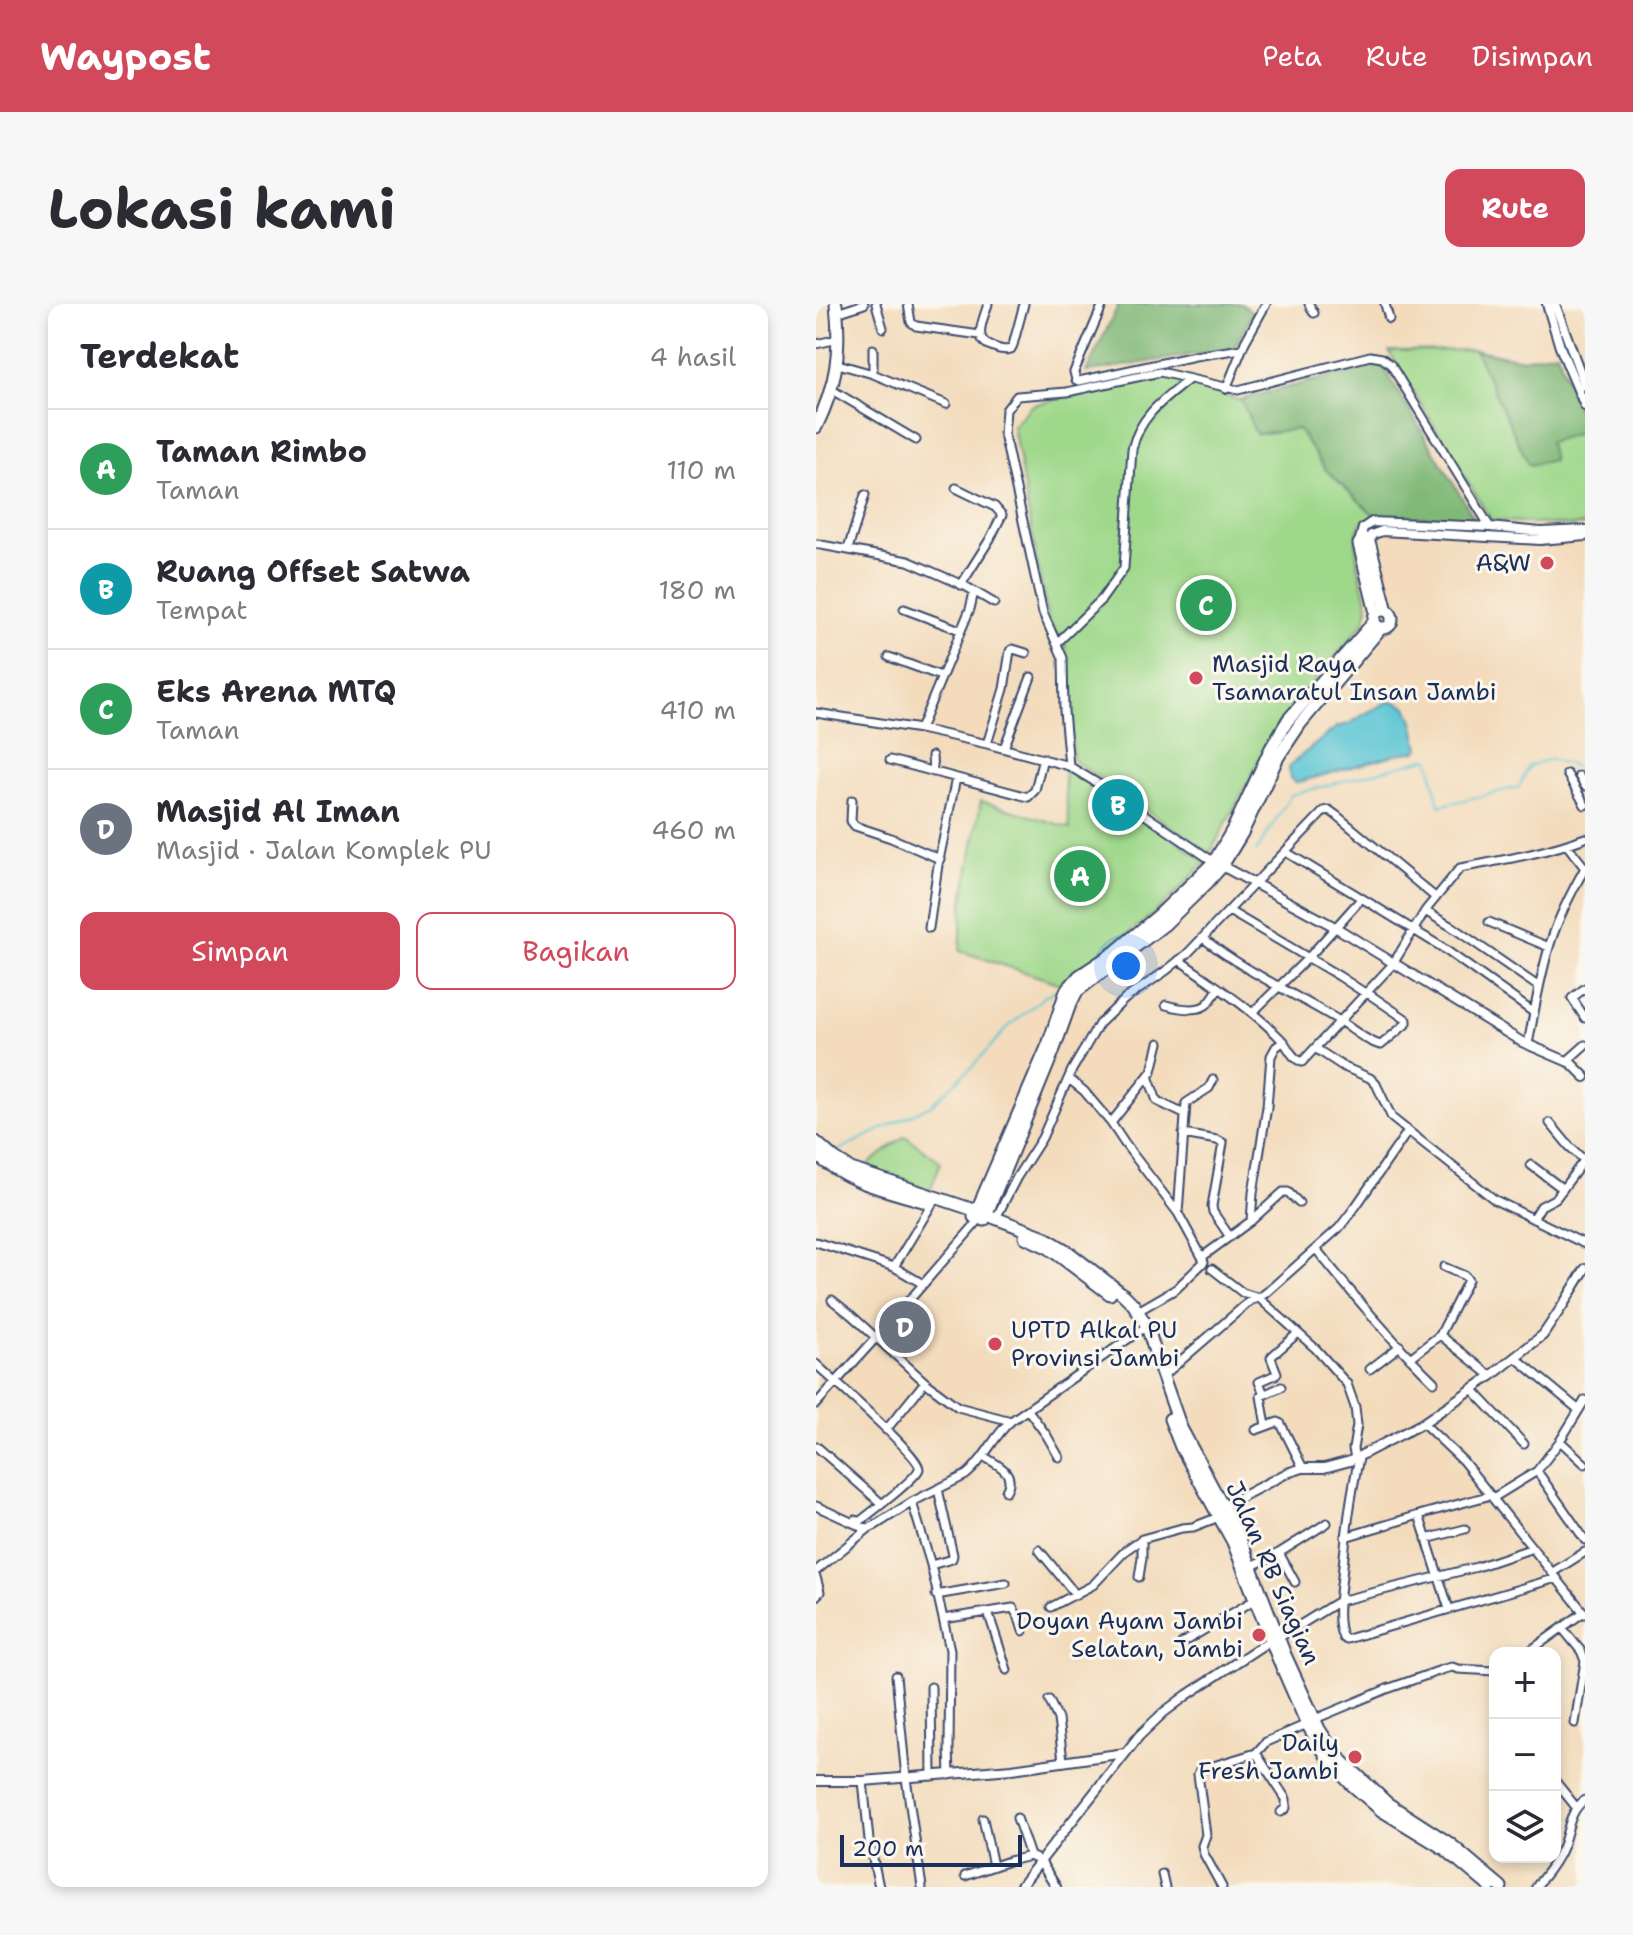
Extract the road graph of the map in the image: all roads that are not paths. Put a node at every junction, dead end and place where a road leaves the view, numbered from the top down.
1 (864, 304) edge
2 (876, 304) edge
3 (908, 304) edge
4 (988, 304) edge
5 (1024, 304) edge
6 (1103, 304) edge
7 (1266, 304) edge
8 (1309, 304) edge
9 (1385, 304) edge
10 (1551, 305) edge
11 (837, 308) edge
12 (1314, 313) dead end
13 (1389, 319) dead end
14 (883, 328) dead end
15 (980, 335) junction
16 (838, 339) junction
17 (816, 344) edge
18 (873, 349) dead end
19 (1242, 349) junction
20 (838, 364) junction
21 (873, 374) junction
22 (1188, 380) junction
23 (1585, 386) edge
24 (1226, 389) junction
25 (832, 390) junction
26 (946, 404) dead end
27 (1585, 406) edge
28 (816, 426) edge
29 (916, 440) dead end
30 (956, 488) dead end
31 (865, 495) dead end
32 (1490, 527) junction
33 (1585, 533) edge
34 (1541, 536) junction
35 (816, 544) edge
36 (1364, 544) junction
37 (848, 549) junction
38 (961, 585) junction
39 (974, 592) junction
40 (994, 603) dead end
41 (904, 609) dead end
42 (960, 630) junction
43 (1057, 643) junction
44 (1026, 653) dead end
45 (889, 657) dead end
46 (941, 676) junction
47 (1031, 677) dead end
48 (816, 713) edge
49 (920, 729) junction
50 (987, 744) junction
51 (1004, 748) junction
52 (932, 756) dead end
53 (1043, 758) junction
54 (890, 760) dead end
55 (1069, 766) junction
56 (933, 772) junction
57 (1567, 774) dead end
58 (1579, 776) dead end
59 (956, 778) junction
60 (1585, 786) edge
61 (852, 800) dead end
62 (1585, 805) edge
63 (1585, 838) edge
64 (1567, 845) junction
65 (1286, 852) junction
66 (940, 859) junction
67 (1218, 864) junction
68 (1585, 868) edge
69 (1256, 884) junction
70 (1435, 897) junction
71 (1361, 899) junction
72 (1229, 911) junction
73 (1425, 911) junction
74 (1489, 922) dead end
75 (1335, 927) junction
76 (929, 928) dead end
77 (1413, 929) junction
78 (1203, 938) junction
79 (1549, 947) junction
80 (1308, 958) junction
81 (1179, 960) junction
82 (1393, 964) junction
83 (1278, 985) junction
84 (1539, 987) junction
85 (1585, 988) edge
86 (1218, 989) junction
87 (1365, 993) junction
88 (1166, 1005) dead end
89 (1533, 1012) junction
90 (1252, 1013) junction
91 (1585, 1018) edge
92 (1341, 1021) junction
93 (1284, 1041) junction
94 (1159, 1043) dead end
95 (1528, 1044) junction
96 (1585, 1045) edge
97 (1315, 1048) junction
98 (1567, 1061) junction
99 (1148, 1076) junction
100 (1585, 1077) edge
101 (1069, 1079) junction
102 (1213, 1080) dead end
103 (1184, 1114) junction
104 (1111, 1123) junction
105 (1550, 1123) dead end
106 (1408, 1131) junction
107 (1183, 1134) junction
108 (816, 1142) edge
109 (816, 1154) edge
110 (1585, 1160) edge
111 (1531, 1165) dead end
112 (1563, 1189) junction
113 (1299, 1203) dead end
114 (932, 1204) junction
115 (1178, 1213) junction
116 (983, 1217) junction
117 (1533, 1219) junction
118 (1251, 1221) junction
119 (1230, 1237) junction
120 (816, 1242) edge
121 (1052, 1244) junction
122 (1585, 1244) edge
123 (1316, 1249) junction
124 (1202, 1257) junction
125 (894, 1267) junction
126 (1444, 1267) dead end
127 (1212, 1269) dead end
128 (1583, 1275) edge
129 (923, 1284) junction
130 (1259, 1298) junction
131 (832, 1300) dead end
132 (1138, 1311) junction
133 (1141, 1330) junction
134 (1298, 1333) junction
135 (1440, 1335) junction
136 (876, 1337) junction
137 (1400, 1346) junction
138 (1515, 1357) junction
139 (1410, 1358) junction
140 (816, 1364) edge
141 (1370, 1369) dead end
142 (1163, 1376) junction
143 (1491, 1376) junction
144 (925, 1382) junction
145 (1434, 1382) dead end
146 (834, 1383) junction
147 (1281, 1387) dead end
148 (1472, 1389) junction
149 (1264, 1394) junction
150 (1585, 1400) edge
151 (816, 1404) edge
152 (1028, 1410) junction
153 (1579, 1410) junction
154 (1011, 1421) junction
155 (1423, 1423) junction
156 (1266, 1426) junction
157 (886, 1430) junction
158 (1256, 1430) dead end
159 (1560, 1441) junction
160 (1524, 1444) dead end
161 (816, 1446) edge
162 (983, 1456) junction
163 (1059, 1457) dead end
164 (1357, 1458) junction
165 (1585, 1464) edge
166 (1303, 1468) junction
167 (1537, 1471) junction
168 (938, 1489) junction
169 (1006, 1491) dead end
170 (1492, 1497) junction
171 (912, 1502) junction
172 (816, 1504) edge
173 (882, 1504) junction
174 (1220, 1512) junction
175 (1419, 1515) junction
176 (1327, 1523) dead end
177 (869, 1528) junction
178 (1465, 1529) dead end
179 (1345, 1537) junction
180 (1142, 1539) junction
181 (1426, 1539) junction
182 (1585, 1540) edge
183 (1533, 1548) junction
184 (1039, 1550) dead end
185 (1585, 1552) edge
186 (1279, 1553) junction
187 (931, 1565) junction
188 (1252, 1566) junction
189 (816, 1574) edge
190 (1555, 1575) junction
191 (1139, 1577) dead end
192 (1438, 1577) junction
193 (1295, 1582) dead end
194 (1006, 1583) dead end
195 (936, 1595) junction
196 (1076, 1595) junction
197 (816, 1596) edge
198 (1256, 1599) junction
199 (1339, 1601) junction
200 (1051, 1607) dead end
201 (1449, 1609) junction
202 (988, 1612) junction
203 (1584, 1613) edge
204 (943, 1619) junction
205 (1563, 1629) junction
206 (1023, 1631) dead end
207 (1275, 1638) junction
208 (1182, 1643) dead end
209 (1536, 1647) edge
210 (1007, 1670) dead end
211 (1489, 1671) edge
212 (896, 1676) dead end
213 (931, 1687) dead end
214 (1049, 1700) dead end
215 (1311, 1722) junction
216 (1575, 1723) dead end
217 (1125, 1753) junction
218 (1256, 1753) junction
219 (1063, 1761) junction
220 (950, 1775) junction
221 (932, 1776) junction
222 (906, 1778) junction
223 (816, 1781) edge
224 (863, 1781) junction
225 (1561, 1788) edge
226 (1585, 1800) edge
227 (1576, 1807) junction
228 (1281, 1812) dead end
229 (1017, 1818) dead end
230 (983, 1819) dead end
231 (1030, 1856) junction
232 (1040, 1861) junction
233 (993, 1866) junction
234 (1162, 1874) dead end
235 (1482, 1875) junction
236 (965, 1876) dead end
237 (879, 1887) edge
238 (922, 1887) edge
239 (1020, 1887) edge
240 (1056, 1887) edge
241 (1165, 1887) edge
242 (1222, 1887) edge
243 (1490, 1887) edge
244 (1501, 1887) edge
245 (1536, 1887) edge

1 - 11 street
2 - 14 street
3 - 15 street
4 - 15 street
5 - 15 street
6 - 19 street
7 - 19 street
8 - 12 street
9 - 13 street
10 - 23 street
10 - 27 street
11 - 16 highway
16 - 17 street
16 - 20 highway
18 - 21 street
19 - 24 street
20 - 21 street
20 - 25 highway
21 - 26 street
22 - 24 street
22 - 43 street
22 - 43 street
24 - 32 street
25 - 28 highway
25 - 29 street
30 - 38 street
31 - 37 street
32 - 34 street
32 - 36 street
33 - 34 street
34 - 36 street
35 - 37 street
36 - 67 highway
37 - 38 street
38 - 39 street
39 - 40 street
39 - 42 street
41 - 42 street
42 - 46 street
43 - 55 street
44 - 50 street
45 - 46 street
46 - 49 street
47 - 51 street
48 - 49 street
49 - 50 street
50 - 51 street
51 - 53 street
52 - 56 street
53 - 55 street
53 - 59 street
54 - 56 street
55 - 67 street
56 - 59 street
57 - 62 street
58 - 60 street
59 - 66 street
61 - 66 street
63 - 64 street
64 - 68 street
64 - 70 street
65 - 69 street
65 - 70 street
65 - 71 street
66 - 76 street
67 - 69 street
67 - 116 highway
68 - 79 street
69 - 72 street
69 - 75 street
70 - 73 street
71 - 75 street
71 - 77 street
72 - 78 street
72 - 80 street
73 - 77 street
73 - 84 street
74 - 79 street
75 - 80 street
75 - 82 street
77 - 82 street
77 - 89 street
78 - 81 street
78 - 83 street
79 - 84 street
80 - 83 street
80 - 87 street
81 - 86 street
81 - 101 street
82 - 87 street
82 - 95 street
83 - 90 street
83 - 92 street
84 - 89 street
85 - 91 street
86 - 88 street
86 - 90 street
87 - 92 street
87 - 92 street
89 - 95 street
90 - 93 street
92 - 97 street
93 - 97 street
93 - 118 street
94 - 99 street
95 - 98 street
96 - 98 street
97 - 106 street
98 - 100 street
99 - 103 street
99 - 104 street
101 - 104 street
101 - 116 street
102 - 103 street
103 - 107 street
104 - 115 street
105 - 110 street
106 - 117 street
106 - 123 street
107 - 115 street
107 - 119 street
108 - 116 highway
109 - 114 highway
110 - 112 street
111 - 112 street
112 - 117 street
113 - 118 street
114 - 116 highway
114 - 125 street
115 - 124 street
116 - 121 highway
116 - 129 street
117 - 122 street
118 - 119 street
119 - 124 street
120 - 125 street
121 - 132 highway, Jalan RB Siagian
121 - 133 highway, Jalan RB Siagian
123 - 130 street
123 - 137 street
124 - 132 street
125 - 129 street
126 - 135 street
127 - 130 street
128 - 138 street
129 - 136 street
130 - 134 street
130 - 142 street
131 - 136 street
132 - 142 highway, Jalan RB Siagian
133 - 152 street
133 - 174 highway, Jalan RB Siagian
134 - 149 street
134 - 164 street
135 - 139 street
135 - 143 street
136 - 144 street
136 - 146 street
137 - 139 street
137 - 141 street
138 - 143 street
138 - 153 street
139 - 145 street
140 - 146 street
142 - 174 highway, Jalan RB Siagian
143 - 148 street
144 - 154 street
144 - 157 street
146 - 151 street
146 - 157 street
147 - 149 street
148 - 155 street
148 - 160 street
149 - 156 street
150 - 153 street
152 - 154 street
152 - 163 street
153 - 159 street
154 - 162 street
155 - 164 street
155 - 170 street
156 - 158 street
156 - 166 street
157 - 173 street
159 - 165 street
159 - 167 street
161 - 173 street
162 - 168 street
162 - 169 street
164 - 166 street
164 - 179 street
166 - 174 street
167 - 170 street
167 - 182 street
168 - 171 street
168 - 187 street
170 - 175 street
170 - 183 street
171 - 177 street
171 - 187 street
172 - 173 street
172 - 177 street
174 - 180 street
174 - 188 highway, Jalan RB Siagian
174 - 198 highway, Jalan RB Siagian
175 - 179 street
175 - 181 street
176 - 186 street
177 - 189 street
178 - 181 street
179 - 199 street
180 - 191 street
180 - 196 street
181 - 192 street
183 - 190 street
183 - 192 street
184 - 196 street
185 - 190 street
186 - 188 street
186 - 193 street
187 - 195 street
188 - 207 highway, Jalan RB Siagian
189 - 197 street
190 - 201 street
190 - 203 street
192 - 199 street
192 - 201 street
194 - 195 street
195 - 204 street
196 - 200 street
198 - 207 highway, Jalan RB Siagian
198 - 208 street
199 - 201 street
199 - 207 street
202 - 204 street
202 - 206 street
202 - 210 street
203 - 205 street
204 - 220 street
205 - 209 street
205 - 216 street
207 - 215 highway, Jalan RB Siagian
207 - 217 street
211 - 215 street
212 - 222 street
213 - 221 street
214 - 219 street
215 - 218 street
215 - 235 highway, Jalan RB Siagian
217 - 219 street
217 - 232 street
218 - 228 street
218 - 242 street
219 - 220 street
220 - 221 street
221 - 222 street
222 - 224 street
222 - 238 street
223 - 224 street
224 - 237 street
225 - 227 street
226 - 227 street
227 - 245 street
229 - 231 street
230 - 233 street
231 - 232 street
231 - 233 street
232 - 239 street
232 - 240 street
233 - 236 street
234 - 241 street
235 - 243 highway, Jalan RB Siagian
235 - 244 highway, Jalan RB Siagian

